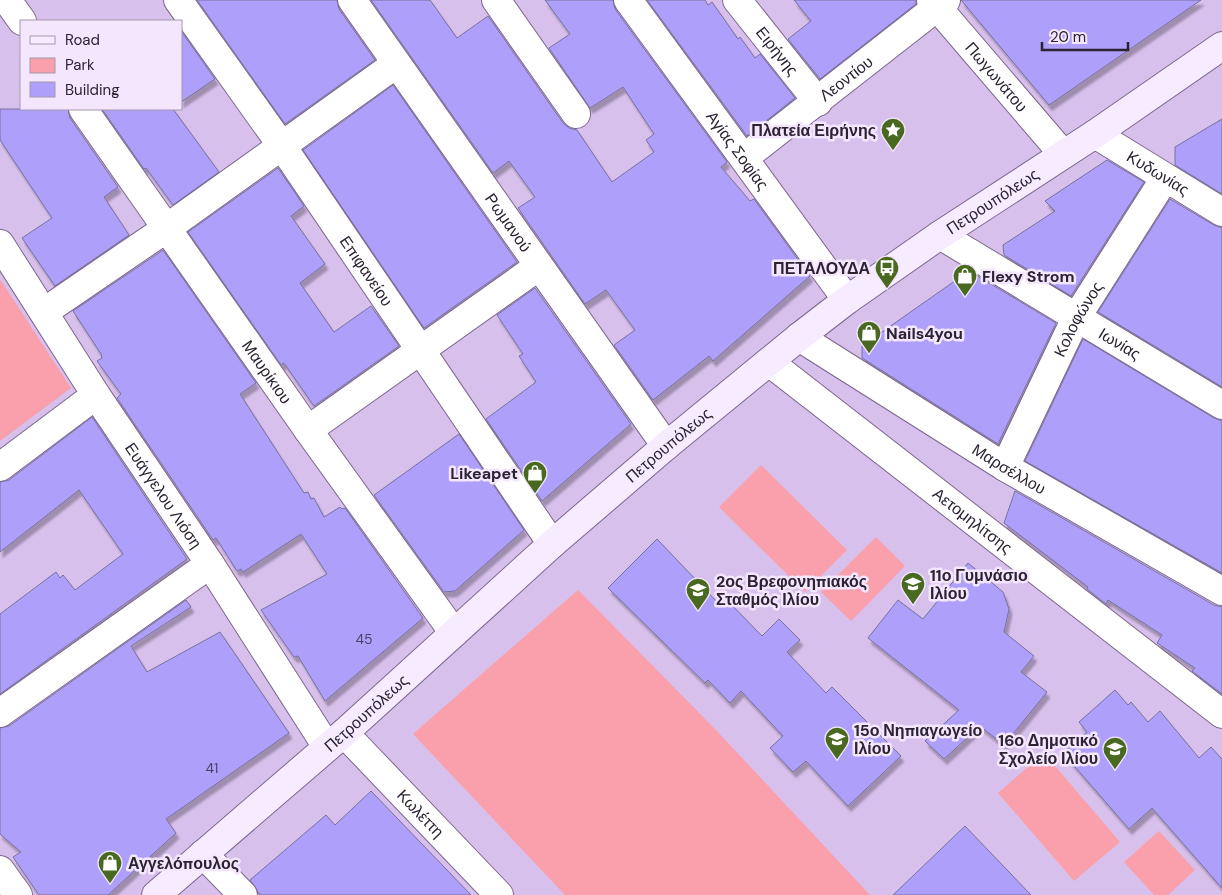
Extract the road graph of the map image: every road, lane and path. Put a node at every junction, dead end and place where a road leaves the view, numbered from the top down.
1 (7, 0) edge
2 (178, 0) edge
3 (352, 0) edge
4 (496, 0) edge
5 (628, 0) edge
6 (737, 0) edge
7 (938, 2) edge
8 (21, 20) edge
9 (1222, 46) edge
10 (396, 64) junction
11 (818, 102) junction
12 (84, 110) edge
13 (576, 114) dead end
14 (1095, 134) junction
15 (282, 146) junction
16 (1063, 154) junction
17 (745, 157) junction
18 (1164, 178) junction
19 (1222, 212) edge
20 (167, 228) junction
21 (940, 235) junction
22 (0, 244) edge
23 (539, 266) junction
24 (847, 300) junction
25 (44, 312) junction
26 (1076, 318) junction
27 (799, 337) junction
28 (421, 351) junction
29 (769, 362) junction
30 (96, 395) junction
31 (1222, 405) edge
32 (308, 430) junction
33 (666, 446) junction
34 (0, 467) edge
35 (1005, 467) junction
36 (552, 544) junction
37 (210, 564) junction
38 (1222, 592) edge
39 (454, 633) junction
40 (0, 713) edge
41 (1222, 714) edge
42 (336, 740) junction
43 (202, 854) junction
44 (0, 870) edge
45 (18, 895) edge
46 (156, 895) edge
47 (243, 895) edge
48 (499, 895) edge

1 - 8 street
2 - 15 street, Επιφανείου
3 - 10 street, Ρωμανού
4 - 13 street
5 - 17 street, Αγίας Σοφίας
6 - 11 street, Ειρήνης
7 - 11 street, Λεοντίου
7 - 16 street, Πωγωνάτου
9 - 14 main road, Πετρουπόλεως
10 - 15 street
10 - 23 street, Ρωμανού
11 - 17 street, Λεοντίου
12 - 20 street, Μαυρίκιου
14 - 16 main road, Πετρουπόλεως
14 - 18 street, Κυδωνίας
15 - 20 street
15 - 28 street, Επιφανείου
16 - 21 main road, Πετρουπόλεως
17 - 24 street, Αγίας Σοφίας
18 - 19 street, Κυδωνίας
18 - 26 street, Κολοφώνος
20 - 25 street
20 - 32 street, Μαυρίκιου
21 - 24 main road, Πετρουπόλεως
21 - 26 street, Ιωνίας
22 - 25 street, Ευάγγελου Λιόση
23 - 28 street
23 - 33 street, Ρωμανού
24 - 27 main road, Πετρουπόλεως
25 - 30 street, Ευάγγελου Λιόση
26 - 31 street, Ιωνίας
26 - 35 street, Κολοφώνος
27 - 29 main road, Πετρουπόλεως
27 - 35 street, Μαρσέλλου
28 - 32 street
28 - 36 street, Επιφανείου
29 - 33 main road, Πετρουπόλεως
29 - 41 street, Αετομηλίτσης
30 - 34 street
30 - 37 street, Ευάγγελου Λιόση
32 - 39 street, Μαυρίκιου
33 - 36 main road, Πετρουπόλεως
35 - 38 street, Μαρσέλλου
36 - 39 main road, Πετρουπόλεως
37 - 40 street
37 - 42 street, Ευάγγελου Λιόση
39 - 42 main road, Πετρουπόλεως
42 - 43 main road, Πετρουπόλεως
42 - 48 street, Κωλέττη
43 - 46 main road, Πετρουπόλεως
43 - 47 street
44 - 45 street

